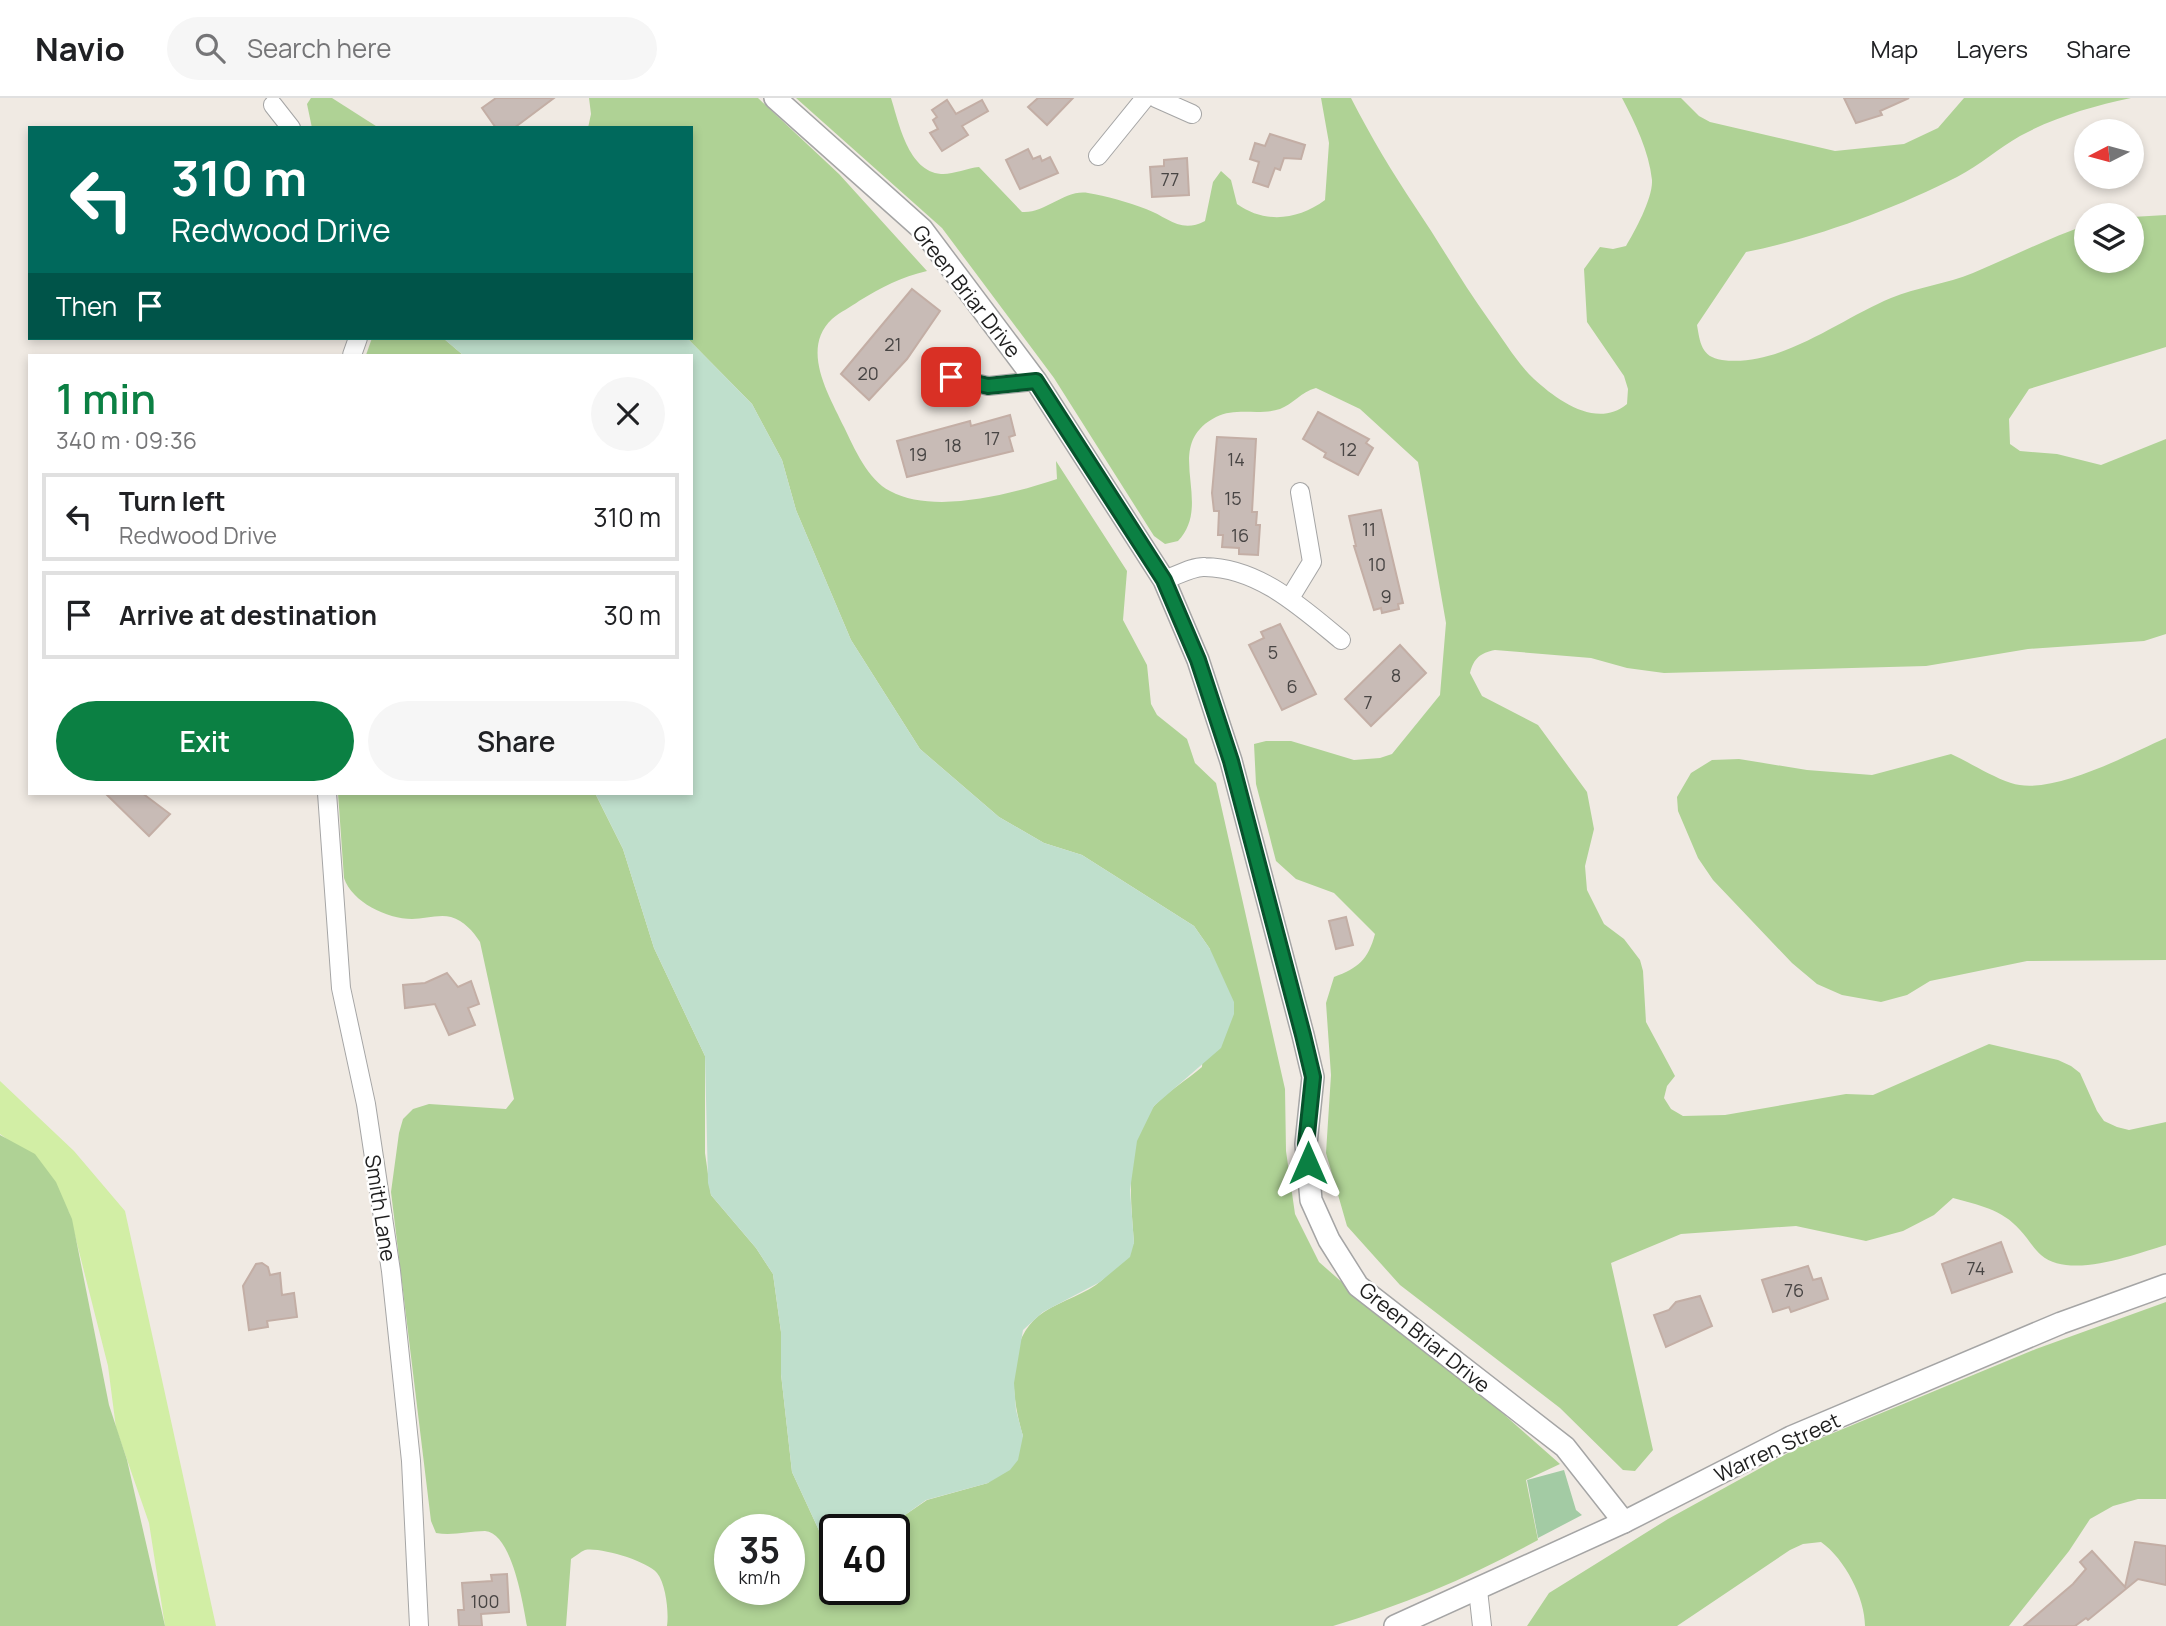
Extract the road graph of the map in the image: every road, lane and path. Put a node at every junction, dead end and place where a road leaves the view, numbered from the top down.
1 (775, 98) edge
2 (1146, 98) edge
3 (1156, 98) edge
4 (273, 105) dead end
5 (1192, 114) dead end
6 (289, 126) edge
7 (1098, 156) dead end
8 (951, 377) dead end
9 (1036, 381) junction
10 (1300, 492) dead end
11 (1164, 580) junction
12 (1290, 598) junction
13 (1341, 640) dead end
14 (327, 795) edge
15 (2166, 1285) edge
16 (1623, 1522) junction
17 (1478, 1590) junction
18 (419, 1626) edge
19 (1395, 1626) edge
20 (1482, 1626) edge

1 - 9 street, Green Briar Drive
2 - 7 street
3 - 5 street
4 - 6 street
8 - 9 street
9 - 11 street, Green Briar Drive
10 - 12 street
11 - 12 street
11 - 16 street, Green Briar Drive
12 - 13 street
14 - 18 street, Smith Lane
15 - 16 street, Warren Street
16 - 17 street, Warren Street
17 - 19 street, Warren Street
17 - 20 street

